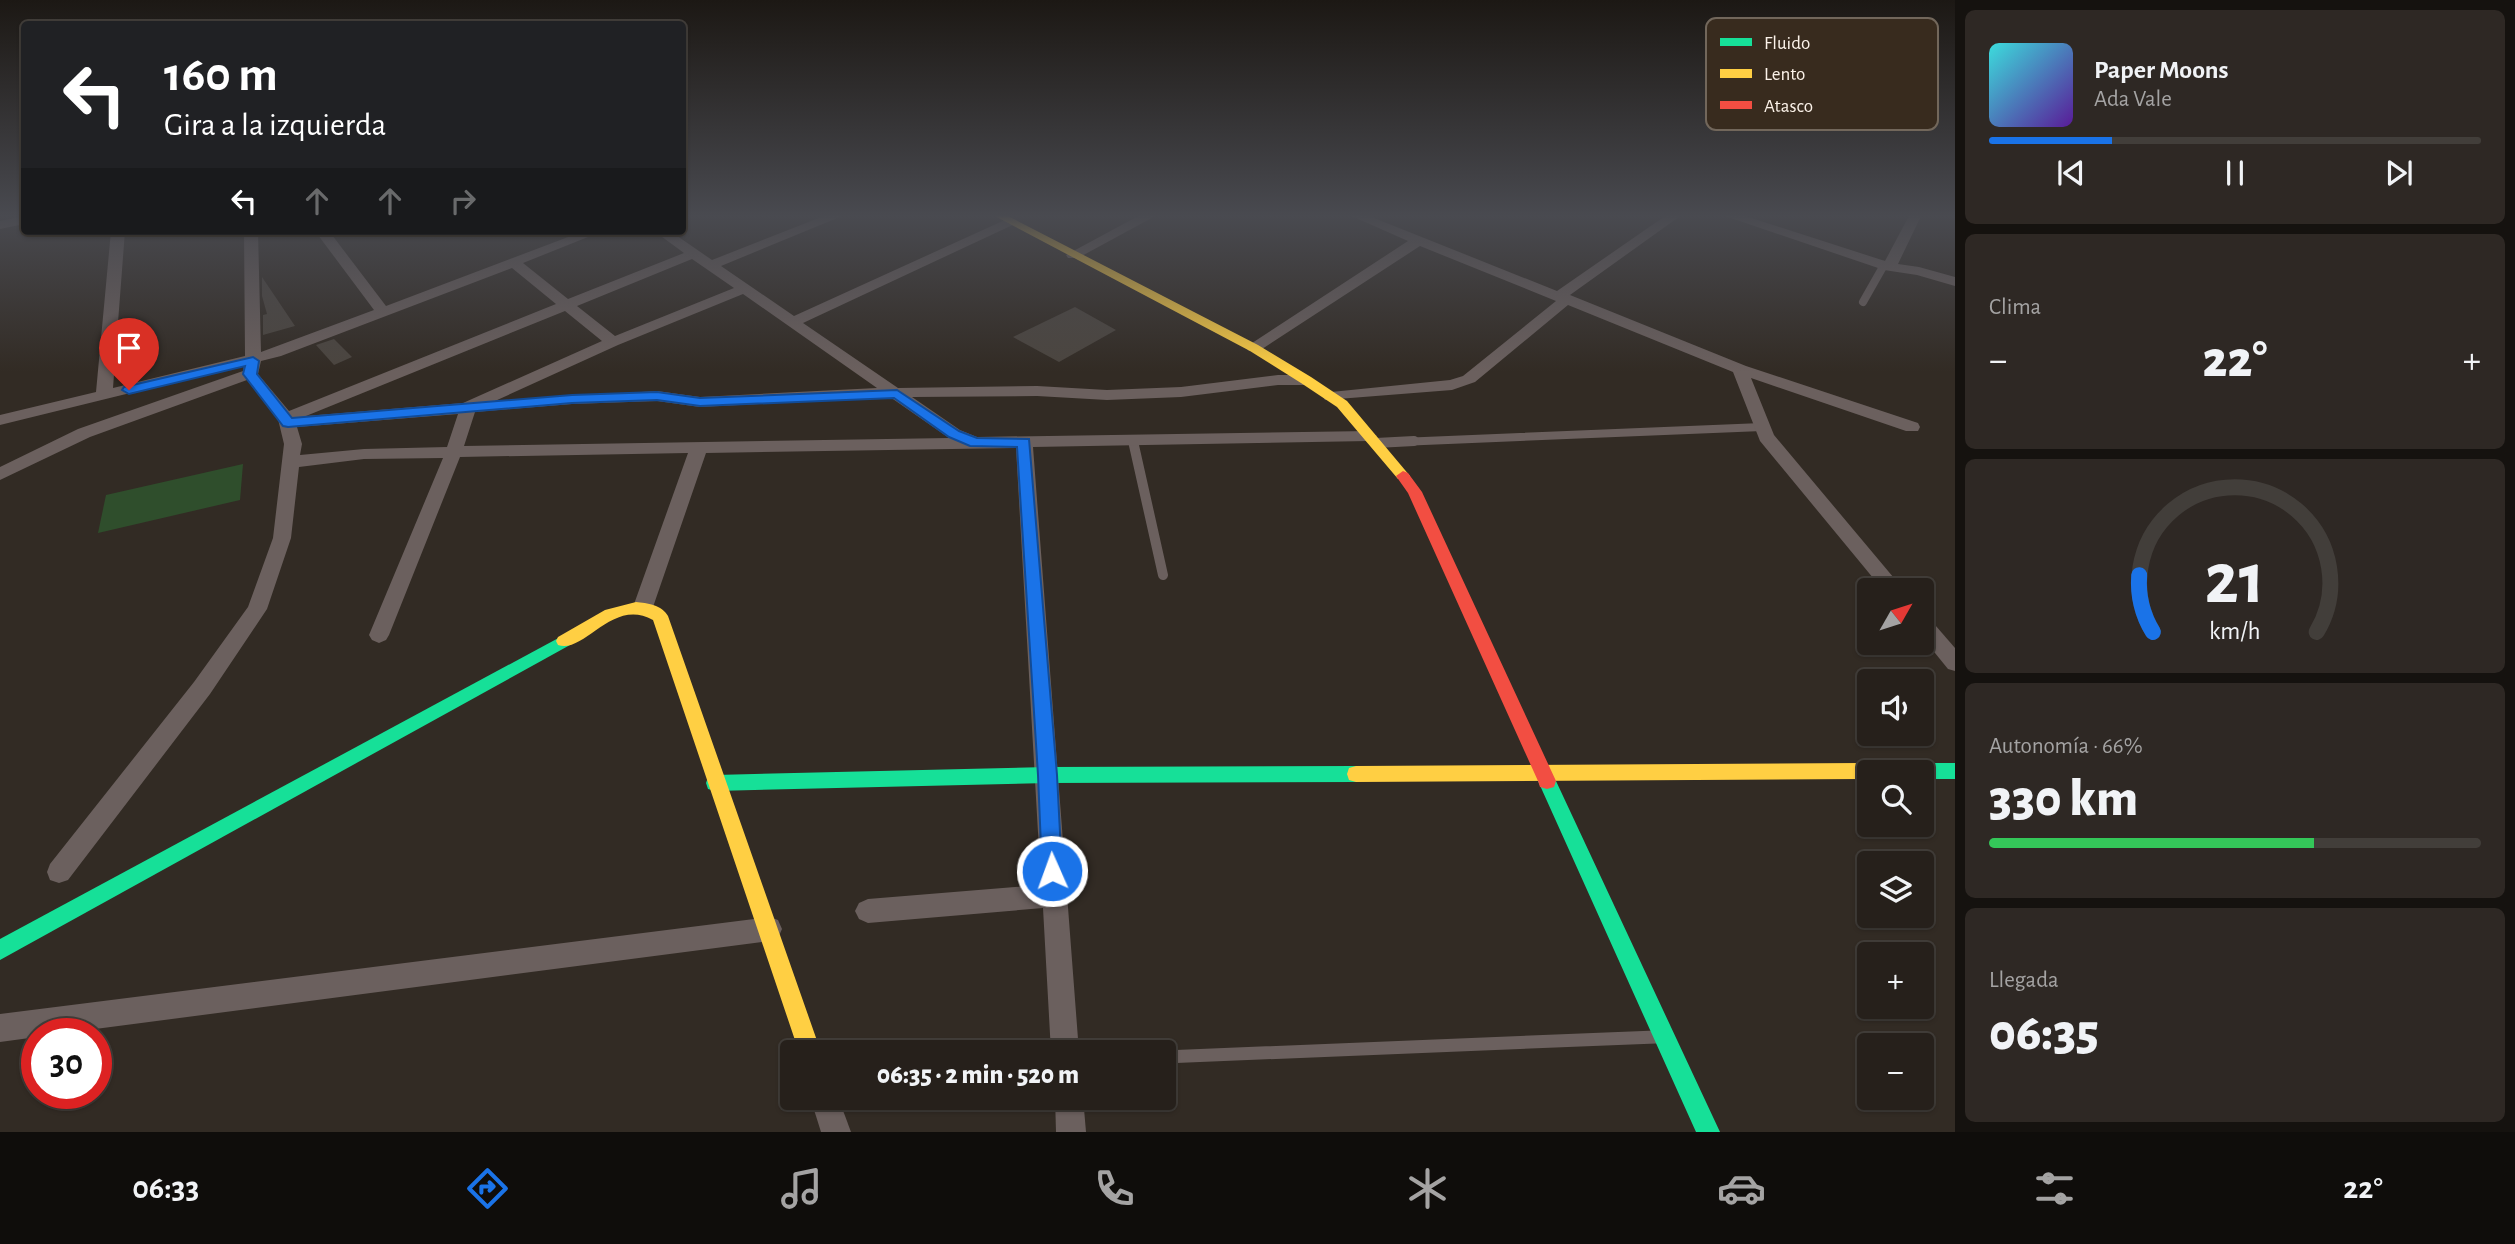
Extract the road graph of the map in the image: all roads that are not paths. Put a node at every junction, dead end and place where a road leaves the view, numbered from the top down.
1 (1887, 266) edge
2 (115, 267) edge
3 (251, 267) edge
4 (349, 267) edge
5 (500, 267) edge
6 (519, 267) edge
7 (661, 267) edge
8 (710, 267) edge
9 (914, 267) edge
10 (1096, 267) edge
11 (1378, 267) edge
12 (1487, 267) edge
13 (1604, 267) edge
14 (1892, 267) edge
15 (1955, 282) edge
16 (744, 289) junction
17 (1563, 297) junction
18 (1863, 302) dead end
19 (565, 306) junction
20 (382, 312) junction
21 (793, 322) junction
22 (613, 342) junction
23 (1254, 348) junction
24 (251, 368) junction
25 (1740, 369) junction
26 (1306, 380) junction
27 (897, 394) junction
28 (104, 396) junction
29 (1331, 397) junction
30 (469, 406) junction
31 (0, 420) edge
32 (287, 421) junction
33 (1762, 427) junction
34 (1912, 427) dead end
35 (1133, 440) junction
36 (1373, 440) junction
37 (1024, 442) junction
38 (975, 443) junction
39 (699, 447) junction
40 (454, 452) junction
41 (291, 462) junction
42 (0, 474) edge
43 (1163, 575) dead end
44 (1884, 578) edge
45 (643, 607) junction
46 (379, 635) dead end
47 (1934, 638) edge
48 (1955, 663) edge
49 (1542, 771) junction
50 (1955, 771) edge
51 (1048, 775) junction
52 (715, 783) junction
53 (59, 872) dead end
54 (1053, 895) junction
55 (868, 911) dead end
56 (769, 929) junction
57 (0, 950) edge
58 (0, 1028) edge
59 (1664, 1037) junction
60 (806, 1040) edge
61 (1064, 1040) edge
62 (1176, 1057) edge
63 (828, 1110) edge
64 (1070, 1110) edge
65 (836, 1132) edge
66 (1071, 1132) edge
67 (1708, 1132) edge

1 - 18 lane
2 - 28 street
3 - 24 street
4 - 20 street
5 - 20 street
6 - 19 street
7 - 19 street
8 - 16 street
9 - 21 street
10 - 23 street
11 - 23 street
12 - 17 street
13 - 17 street
14 - 15 street
16 - 21 street
16 - 22 street
17 - 25 street
17 - 29 street
19 - 22 street
19 - 32 street
20 - 24 street
21 - 27 street
22 - 30 street
23 - 26 street
24 - 28 street
24 - 32 street
24 - 42 street
25 - 33 street
25 - 34 street
26 - 27 street
26 - 29 street
27 - 30 street
27 - 38 street
28 - 31 street
29 - 36 street
30 - 32 street
30 - 40 street
32 - 41 street
33 - 36 lane
33 - 44 street
35 - 36 street
35 - 37 street
35 - 43 lane
36 - 49 street
37 - 38 street
37 - 51 street
38 - 39 street
39 - 40 street
39 - 45 street
40 - 41 street
40 - 46 street
41 - 53 street
45 - 52 street
45 - 57 street
47 - 48 street
49 - 50 street
49 - 51 street
49 - 59 street
51 - 52 street
51 - 54 street
52 - 56 street
54 - 55 street
54 - 61 street
56 - 58 street
56 - 60 street
59 - 62 lane
59 - 67 street
63 - 65 street
64 - 66 street

